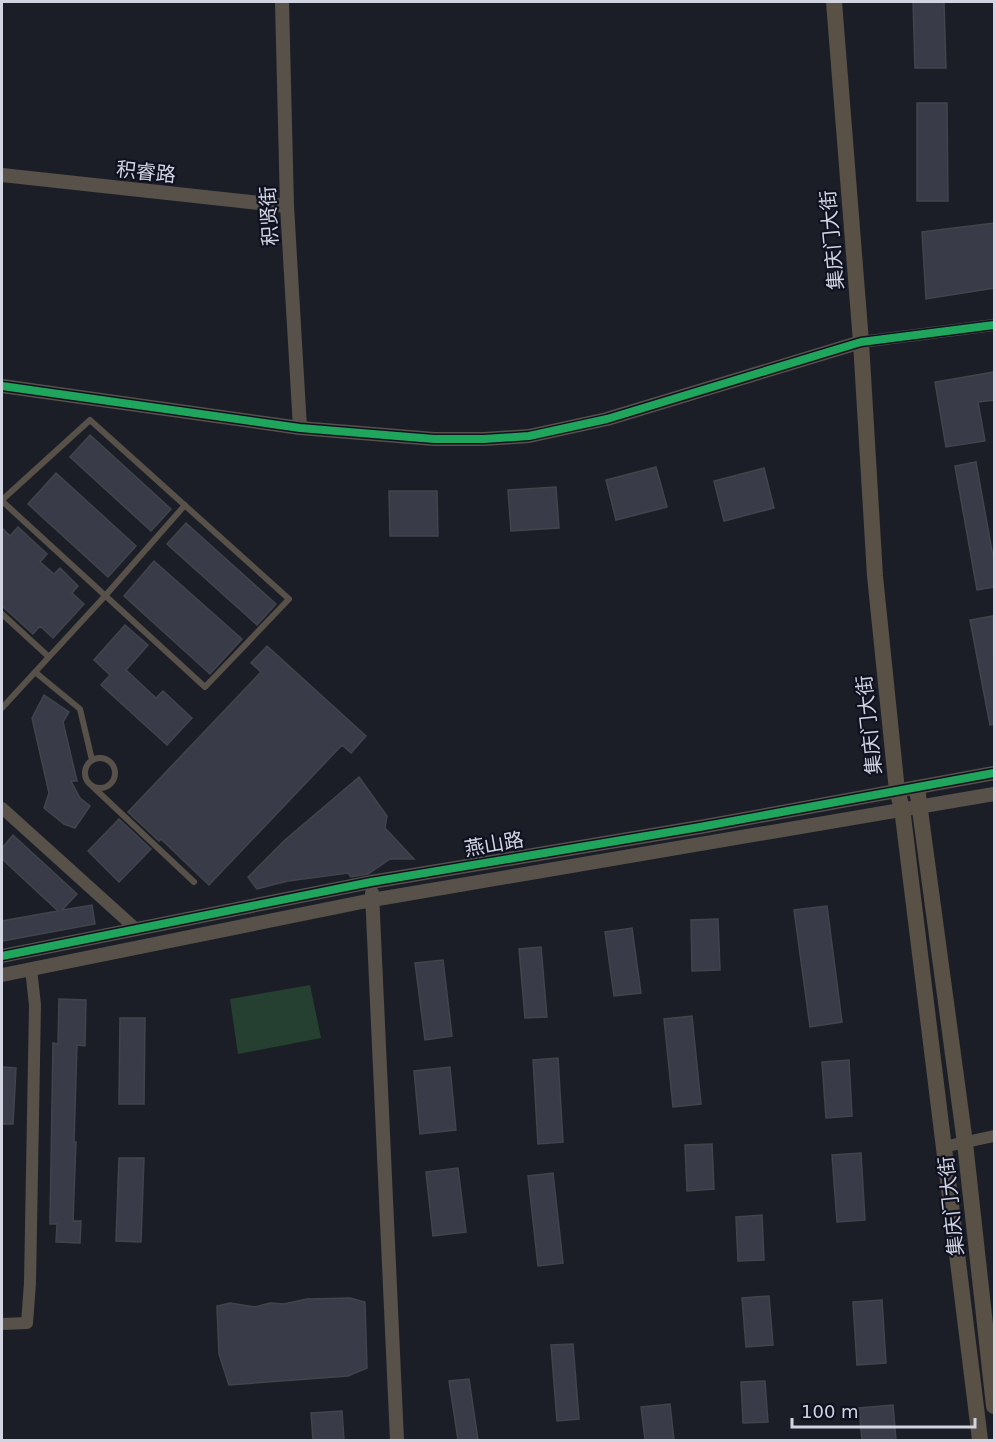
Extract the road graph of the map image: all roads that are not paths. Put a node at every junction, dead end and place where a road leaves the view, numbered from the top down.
1 (282, 2) edge
2 (834, 2) edge
3 (2, 175) edge
4 (287, 206) junction
5 (994, 325) edge
6 (861, 342) junction
7 (2, 386) edge
8 (300, 428) junction
9 (2, 501) edge
10 (184, 505) junction
11 (105, 596) junction
12 (2, 614) edge
13 (49, 657) junction
14 (35, 672) junction
15 (2, 708) edge
16 (92, 760) junction
17 (994, 774) edge
18 (91, 785) junction
19 (917, 788) junction
20 (897, 791) junction
21 (994, 794) edge
22 (920, 806) junction
23 (2, 808) edge
24 (902, 808) junction
25 (194, 882) dead end
26 (371, 882) junction
27 (372, 900) junction
28 (136, 929) junction
29 (2, 956) edge
30 (31, 969) junction
31 (2, 975) edge
32 (994, 1136) edge
33 (964, 1143) junction
34 (942, 1147) junction
35 (2, 1324) edge
36 (994, 1406) edge
37 (397, 1440) edge
38 (980, 1440) edge

1 - 4 street, 积贤街
2 - 6 main road, 集庆门大街
3 - 4 street, 积睿路
4 - 8 street, 积贤街
5 - 6 street
6 - 8 street
6 - 20 main road, 集庆门大街
7 - 8 street
9 - 10 lane
9 - 11 lane
10 - 11 lane
10 - 11 lane
11 - 13 lane
12 - 13 lane
13 - 14 lane
14 - 15 lane
14 - 16 lane
16 - 18 lane
16 - 18 lane
17 - 19 street, 燕山路
18 - 25 lane
19 - 20 street, 燕山路
19 - 22 main road, 集庆门大街
20 - 24 main road, 集庆门大街
20 - 26 street, 燕山路
21 - 22 street, 燕山路
22 - 24 street, 燕山路
22 - 33 main road, 集庆门大街
23 - 28 street
24 - 27 street, 燕山路
24 - 34 main road, 集庆门大街
26 - 27 street
26 - 28 street, 燕山路
27 - 30 street, 燕山路
27 - 37 street
28 - 29 street, 燕山路
30 - 31 street, 燕山路
30 - 35 street
32 - 33 street
33 - 34 street
33 - 36 main road, 集庆门大街
34 - 38 main road, 集庆门大街

